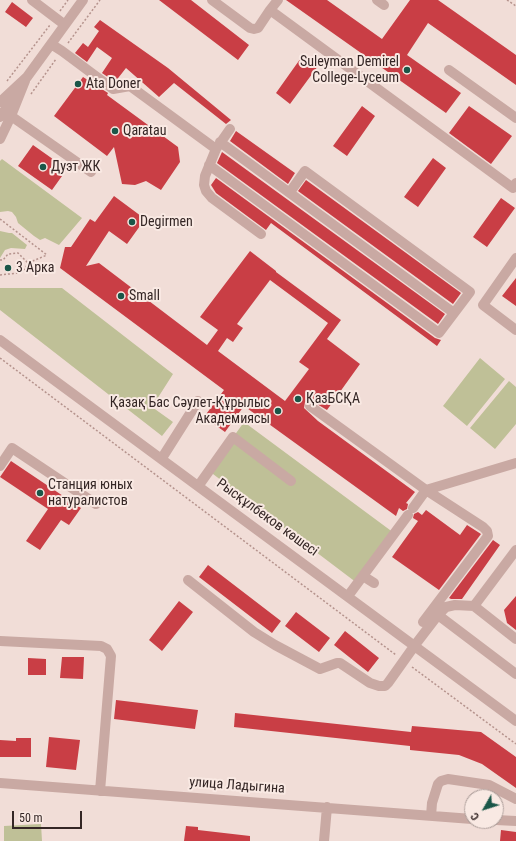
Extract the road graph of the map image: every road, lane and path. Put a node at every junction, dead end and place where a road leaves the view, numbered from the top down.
1 (32, 0) edge
2 (68, 0) edge
3 (83, 0) edge
4 (100, 0) edge
5 (212, 0) edge
6 (278, 0) edge
7 (507, 0) edge
8 (516, 6) edge
9 (270, 10) junction
10 (55, 17) junction
11 (65, 25) junction
12 (51, 44) junction
13 (62, 51) junction
14 (449, 70) dead end
15 (27, 77) junction
16 (5, 84) dead end
17 (30, 95) dead end
18 (0, 102) edge
19 (11, 116) junction
20 (0, 117) edge
21 (516, 118) edge
22 (230, 129) dead end
23 (0, 139) edge
24 (218, 145) junction
25 (209, 165) junction
26 (91, 172) dead end
27 (515, 187) edge
28 (290, 192) junction
29 (0, 219) edge
30 (261, 234) dead end
31 (516, 258) edge
32 (0, 260) edge
33 (28, 263) junction
34 (0, 275) edge
35 (454, 313) junction
36 (516, 330) edge
37 (0, 340) edge
38 (0, 358) edge
39 (198, 401) dead end
40 (310, 406) dead end
41 (162, 458) junction
42 (516, 463) edge
43 (0, 466) edge
44 (290, 481) dead end
45 (199, 485) junction
46 (426, 490) junction
47 (96, 504) dead end
48 (516, 550) edge
49 (364, 576) junction
50 (188, 580) dead end
51 (374, 583) dead end
52 (348, 596) junction
53 (474, 606) junction
54 (438, 616) junction
55 (423, 622) dead end
56 (516, 639) edge
57 (0, 641) edge
58 (415, 645) junction
59 (404, 661) junction
60 (516, 674) edge
61 (516, 721) edge
62 (516, 744) edge
63 (0, 783) edge
64 (100, 791) junction
65 (516, 799) edge
66 (327, 807) junction
67 (431, 816) junction
68 (464, 818) edge
69 (504, 820) edge
70 (516, 821) edge
71 (324, 841) edge

1 - 10 street
2 - 10 path
3 - 11 street
4 - 13 path
5 - 9 street
6 - 9 street
7 - 8 path
9 - 27 street
10 - 11 street
10 - 16 path
11 - 12 street
12 - 13 street
12 - 15 street
13 - 17 path
13 - 24 street
14 - 21 street
15 - 18 street
15 - 19 street
15 - 20 street
19 - 23 street
19 - 26 street
22 - 24 street
24 - 25 street
24 - 28 street
25 - 30 street
25 - 35 street
28 - 35 street
28 - 35 street
29 - 33 path
31 - 36 street
32 - 33 path
33 - 34 path
37 - 41 street, Рысқұлбеков көшесі
38 - 59 path
39 - 41 street
40 - 46 street
41 - 45 street, Рысқұлбеков көшесі
42 - 46 street
43 - 47 street
44 - 45 street
45 - 52 street, Рысқұлбеков көшесі
46 - 49 street
46 - 55 street
48 - 53 street
49 - 51 street
49 - 52 street
50 - 59 street
52 - 58 street, Рысқұлбеков көшесі
53 - 54 street
53 - 56 street
54 - 58 street
54 - 60 street
57 - 64 street
58 - 59 street
58 - 61 street, Рысқұлбеков көшесі
59 - 62 path
63 - 64 street, улица Ладыгина
64 - 66 street, улица Ладыгина
65 - 67 street
66 - 67 street, улица Ладыгина
66 - 71 street
67 - 68 street, улица Ладыгина
69 - 70 street

